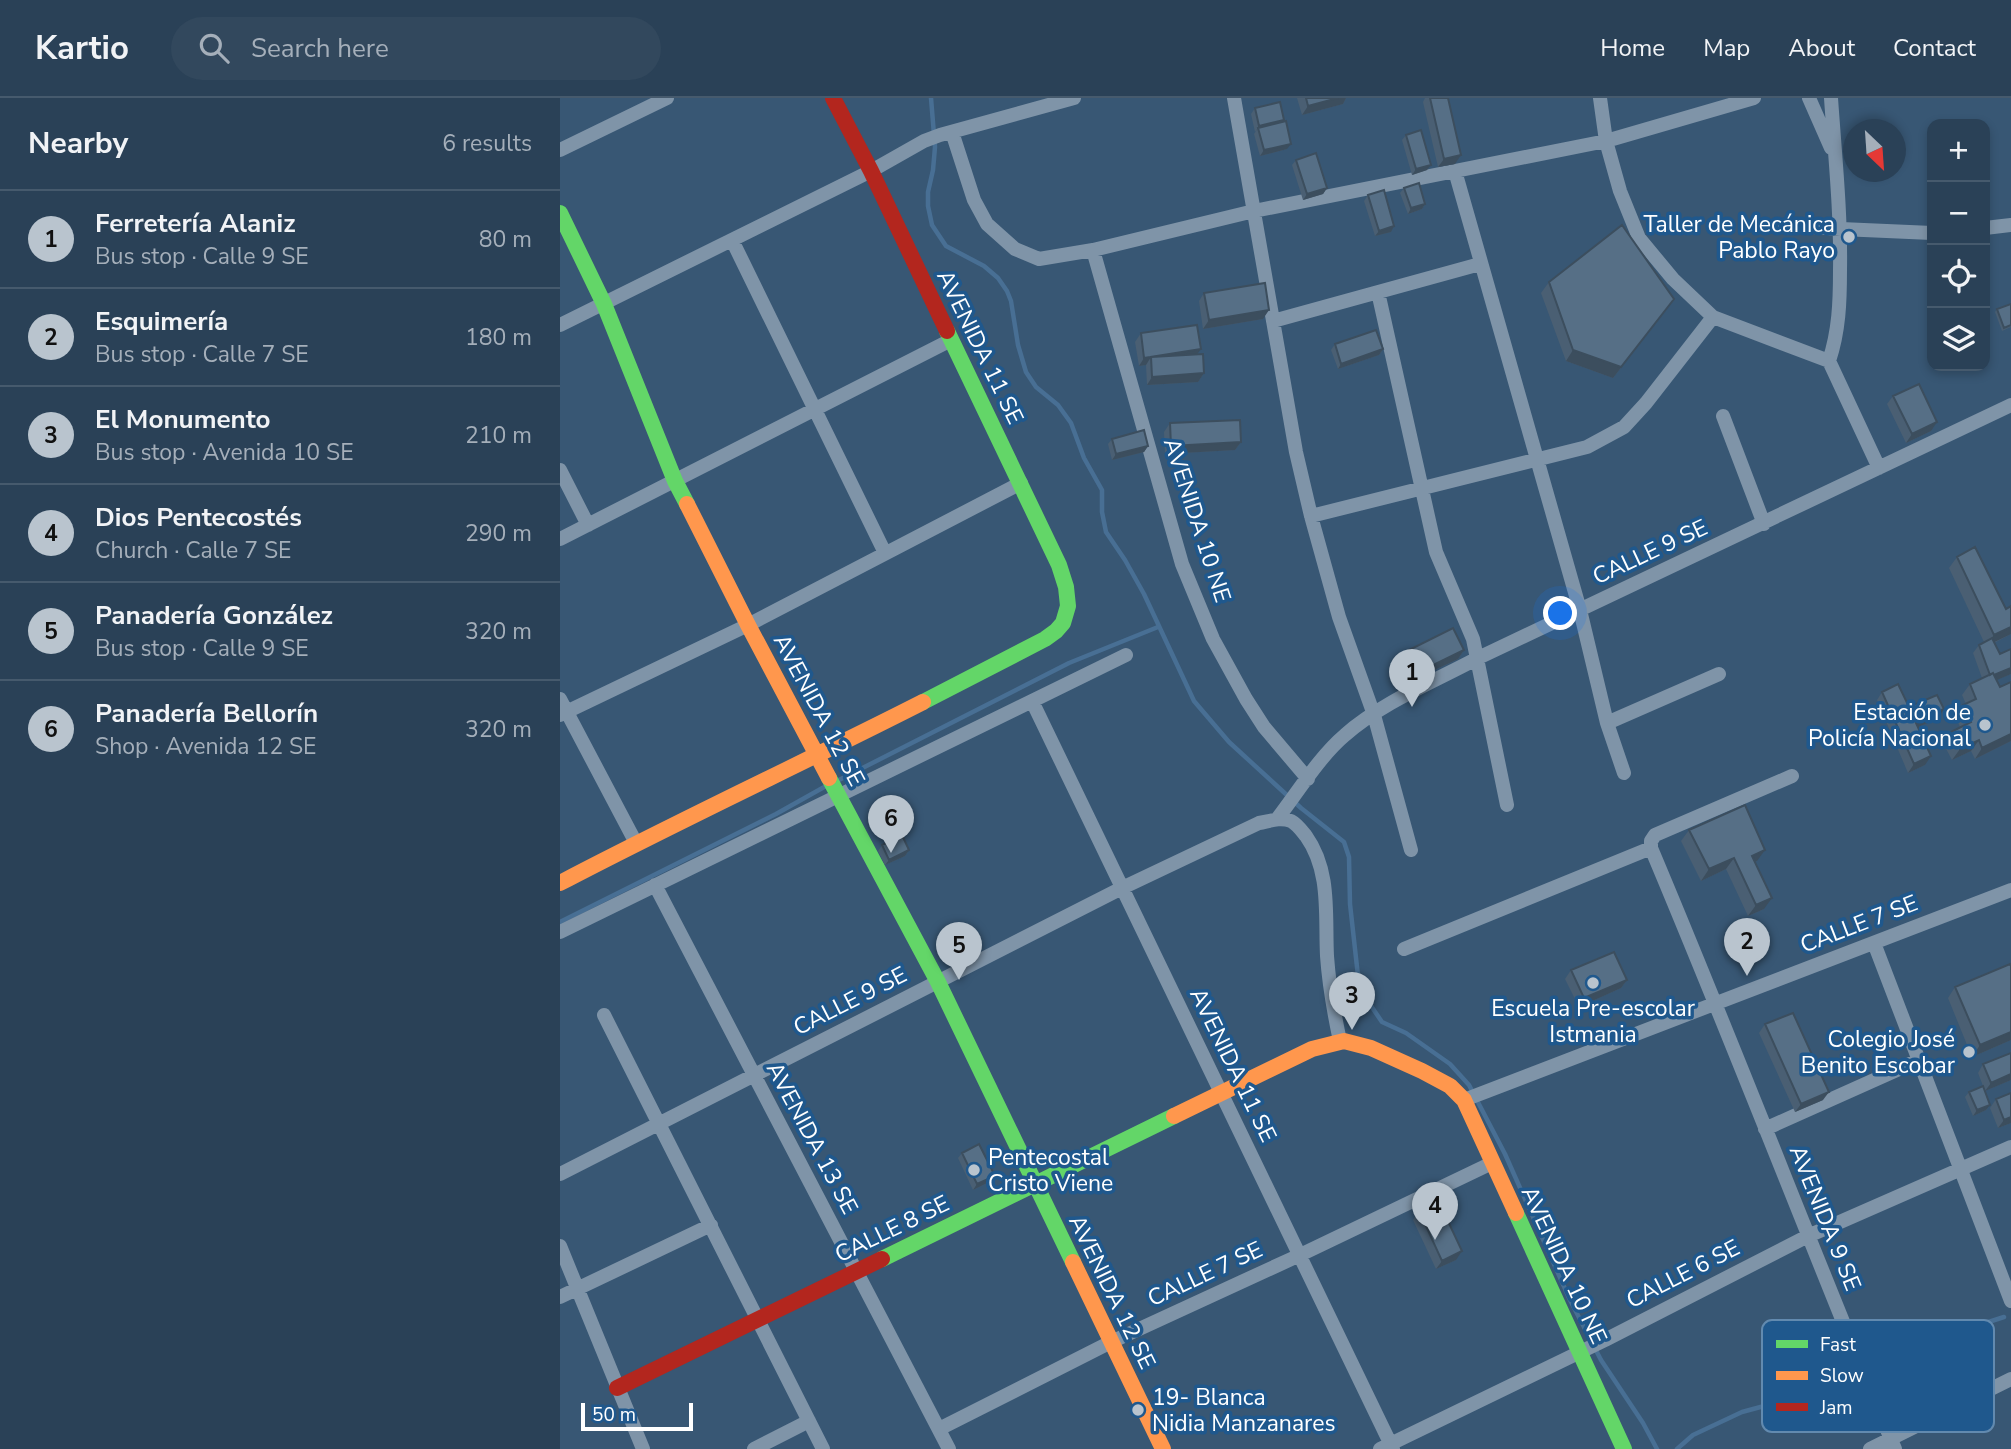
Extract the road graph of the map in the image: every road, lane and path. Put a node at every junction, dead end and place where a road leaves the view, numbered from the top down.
1 (667, 98) edge
2 (833, 98) edge
3 (1074, 98) edge
4 (1234, 98) edge
5 (1600, 98) edge
6 (1754, 98) edge
7 (1809, 98) edge
8 (1831, 98) edge
9 (946, 133) junction
10 (1606, 141) junction
11 (560, 150) edge
12 (1836, 159) junction
13 (870, 171) junction
14 (1455, 171) junction
15 (1254, 211) junction
16 (560, 213) edge
17 (1785, 225) dead end
18 (2011, 225) edge
19 (1990, 227) edge
20 (1841, 229) junction
21 (1927, 233) edge
22 (732, 240) junction
23 (1093, 250) junction
24 (1480, 264) junction
25 (1378, 292) junction
26 (604, 304) junction
27 (1713, 317) junction
28 (1273, 321) junction
29 (560, 326) edge
30 (951, 340) junction
31 (1829, 361) junction
32 (2011, 405) edge
33 (816, 409) junction
34 (1723, 416) dead end
35 (1536, 461) junction
36 (1879, 468) junction
37 (560, 470) edge
38 (675, 481) junction
39 (1021, 483) junction
40 (1421, 489) junction
41 (1311, 516) junction
42 (1764, 524) junction
43 (588, 525) junction
44 (560, 539) edge
45 (885, 553) junction
46 (1580, 610) junction
47 (748, 625) junction
48 (1126, 655) dead end
49 (1476, 659) junction
50 (1719, 674) dead end
51 (1032, 701) junction
52 (562, 709) edge
53 (1374, 715) junction
54 (1608, 723) junction
55 (817, 756) junction
56 (1624, 773) dead end
57 (1792, 776) dead end
58 (1308, 779) junction
59 (838, 792) junction
60 (1507, 806) dead end
61 (1281, 814) junction
62 (636, 843) junction
63 (1651, 848) junction
64 (1411, 850) dead end
65 (560, 883) edge
66 (655, 885) junction
67 (1122, 888) junction
68 (2011, 890) edge
69 (560, 932) edge
70 (1874, 943) junction
71 (1404, 949) dead end
72 (938, 982) junction
73 (1717, 1003) junction
74 (604, 1015) dead end
75 (1340, 1041) junction
76 (1919, 1060) junction
77 (754, 1075) junction
78 (1221, 1093) junction
79 (1468, 1098) junction
80 (660, 1123) junction
81 (1765, 1129) junction
82 (2011, 1147) edge
83 (1492, 1163) junction
84 (1961, 1170) junction
85 (560, 1174) edge
86 (1035, 1185) junction
87 (711, 1225) junction
88 (1808, 1237) junction
89 (560, 1246) edge
90 (1300, 1255) junction
91 (856, 1271) junction
92 (576, 1289) junction
93 (560, 1297) edge
94 (2011, 1301) edge
95 (758, 1319) junction
96 (1842, 1320) edge
97 (1111, 1342) junction
98 (1582, 1351) junction
99 (2011, 1379) edge
100 (617, 1388) junction
101 (1994, 1388) edge
102 (809, 1421) junction
103 (939, 1429) junction
104 (1915, 1432) edge
105 (1893, 1444) edge
106 (1388, 1447) edge
107 (643, 1449) edge
108 (754, 1449) edge
109 (823, 1449) edge
110 (949, 1449) edge
111 (1163, 1449) edge
112 (1624, 1449) edge
113 (1870, 1449) edge

1 - 11 street
2 - 13 street, AVENIDA 11 SE
3 - 9 street
4 - 15 street
5 - 10 street
6 - 10 street
7 - 12 street
8 - 12 street
9 - 13 street
9 - 23 street
10 - 14 street
10 - 27 street
12 - 20 street
13 - 22 street
13 - 30 street, AVENIDA 11 SE
14 - 15 street
14 - 24 street
15 - 23 street
15 - 28 street
16 - 26 street, AVENIDA 12 SE
17 - 20 street
18 - 19 street
20 - 21 street
20 - 31 street
22 - 26 street
22 - 33 street
23 - 58 street, AVENIDA 10 NE
24 - 25 street
24 - 35 street
25 - 28 street
25 - 40 street
26 - 29 street
26 - 38 street, AVENIDA 12 SE
27 - 31 street
27 - 35 street
28 - 41 street
30 - 33 street
30 - 39 street, AVENIDA 11 SE
31 - 36 street
32 - 36 street, CALLE 9 SE
33 - 38 street
33 - 45 street
34 - 42 street
35 - 40 street
35 - 46 street
36 - 42 street, CALLE 9 SE
37 - 43 street
38 - 43 street
38 - 47 street, AVENIDA 12 SE
39 - 45 street
39 - 55 street, AVENIDA 11 SE
40 - 41 street
40 - 49 street
41 - 53 street
42 - 46 street, CALLE 9 SE
43 - 44 street
45 - 47 street
46 - 49 street, CALLE 9 SE
46 - 54 street
47 - 52 street
47 - 55 street, AVENIDA 12 SE
48 - 51 street
49 - 53 street, CALLE 9 SE
49 - 60 street
50 - 54 street
51 - 59 street
51 - 67 street, AVENIDA 11 SE
52 - 62 street
53 - 58 street, CALLE 9 SE
53 - 64 street
54 - 56 street
55 - 59 street, AVENIDA 12 SE
55 - 62 street
57 - 63 street
58 - 61 street, CALLE 9 SE
59 - 66 street
59 - 72 street, AVENIDA 12 SE
61 - 67 street, CALLE 9 SE
61 - 75 street
62 - 65 street
63 - 71 street
63 - 73 street, AVENIDA 9 SE
66 - 69 street
66 - 77 street, AVENIDA 13 SE
67 - 72 street, CALLE 9 SE
67 - 78 street, AVENIDA 11 SE
68 - 70 street, CALLE 7 SE
70 - 73 street, CALLE 7 SE
70 - 76 street
72 - 77 street, CALLE 9 SE
72 - 86 street, AVENIDA 12 SE
73 - 79 street, CALLE 7 SE
73 - 81 street, AVENIDA 9 SE
74 - 80 street
75 - 78 street, CALLE 8 SE
75 - 79 street
76 - 81 street
76 - 84 street
77 - 80 street, CALLE 9 SE
77 - 91 street, AVENIDA 13 SE
78 - 86 street, CALLE 8 SE
78 - 90 street, AVENIDA 11 SE
79 - 83 street, AVENIDA 10 NE
80 - 85 street, CALLE 9 SE
80 - 87 street
81 - 88 street, AVENIDA 9 SE
82 - 84 street, CALLE 6 SE
83 - 90 street, CALLE 7 SE
83 - 98 street, AVENIDA 10 NE
84 - 88 street, CALLE 6 SE
84 - 94 street
86 - 91 street, CALLE 8 SE
86 - 97 street, AVENIDA 12 SE
87 - 92 street
87 - 95 street
88 - 96 street, AVENIDA 9 SE
88 - 98 street, CALLE 6 SE
89 - 92 street
90 - 97 street, CALLE 7 SE
90 - 106 street, AVENIDA 11 SE
91 - 95 street, CALLE 8 SE
91 - 103 street, AVENIDA 13 SE
92 - 93 street
92 - 100 street
95 - 100 street, CALLE 8 SE
95 - 102 street
97 - 103 street, CALLE 7 SE
97 - 111 street, AVENIDA 12 SE
98 - 106 street, CALLE 6 SE
98 - 112 street, AVENIDA 10 NE
99 - 101 street
100 - 107 street
102 - 108 street
102 - 109 street
103 - 110 street, AVENIDA 13 SE
104 - 105 street
105 - 113 street

